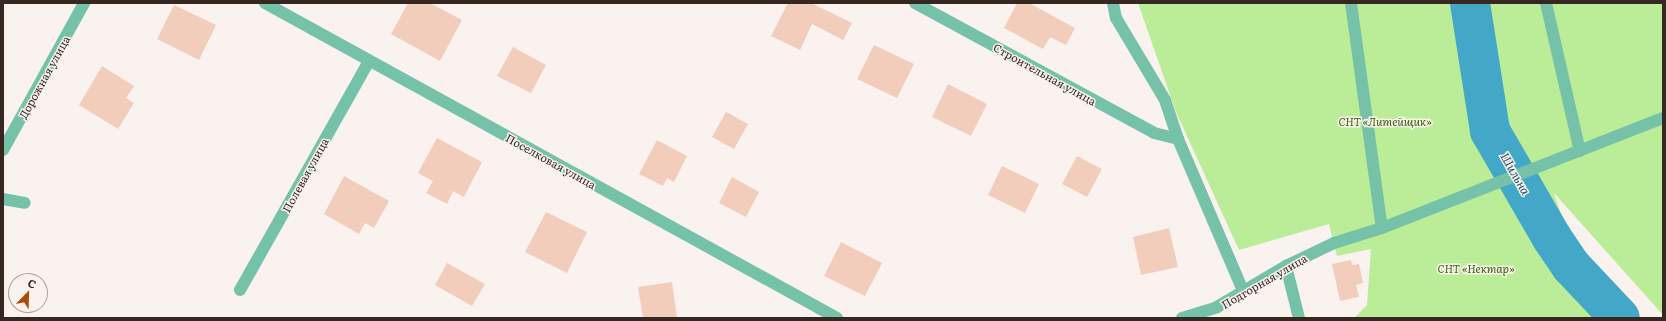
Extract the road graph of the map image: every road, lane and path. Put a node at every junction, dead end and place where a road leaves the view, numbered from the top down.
1 (84, 3) edge
2 (265, 3) edge
3 (915, 3) edge
4 (1112, 3) edge
5 (1351, 3) edge
6 (1546, 3) edge
7 (369, 61) junction
8 (1663, 118) edge
9 (1178, 139) junction
10 (3, 150) edge
11 (1580, 151) junction
12 (3, 199) edge
13 (25, 203) dead end
14 (1382, 228) junction
15 (1286, 266) junction
16 (240, 290) dead end
17 (1243, 292) junction
18 (837, 318) edge
19 (1182, 318) edge
20 (1300, 318) edge

1 - 10 street, Дорожная улица
2 - 7 street, Поселковая улица
3 - 9 street, Строительная улица
4 - 9 street
5 - 14 street
6 - 11 street
7 - 16 street, Полевая улица
7 - 18 street, Поселковая улица
8 - 11 street, Подгорная улица
9 - 17 street
11 - 14 street, Подгорная улица
12 - 13 street
14 - 15 street, Подгорная улица
15 - 17 street, Подгорная улица
15 - 20 street
17 - 19 street, Подгорная улица

